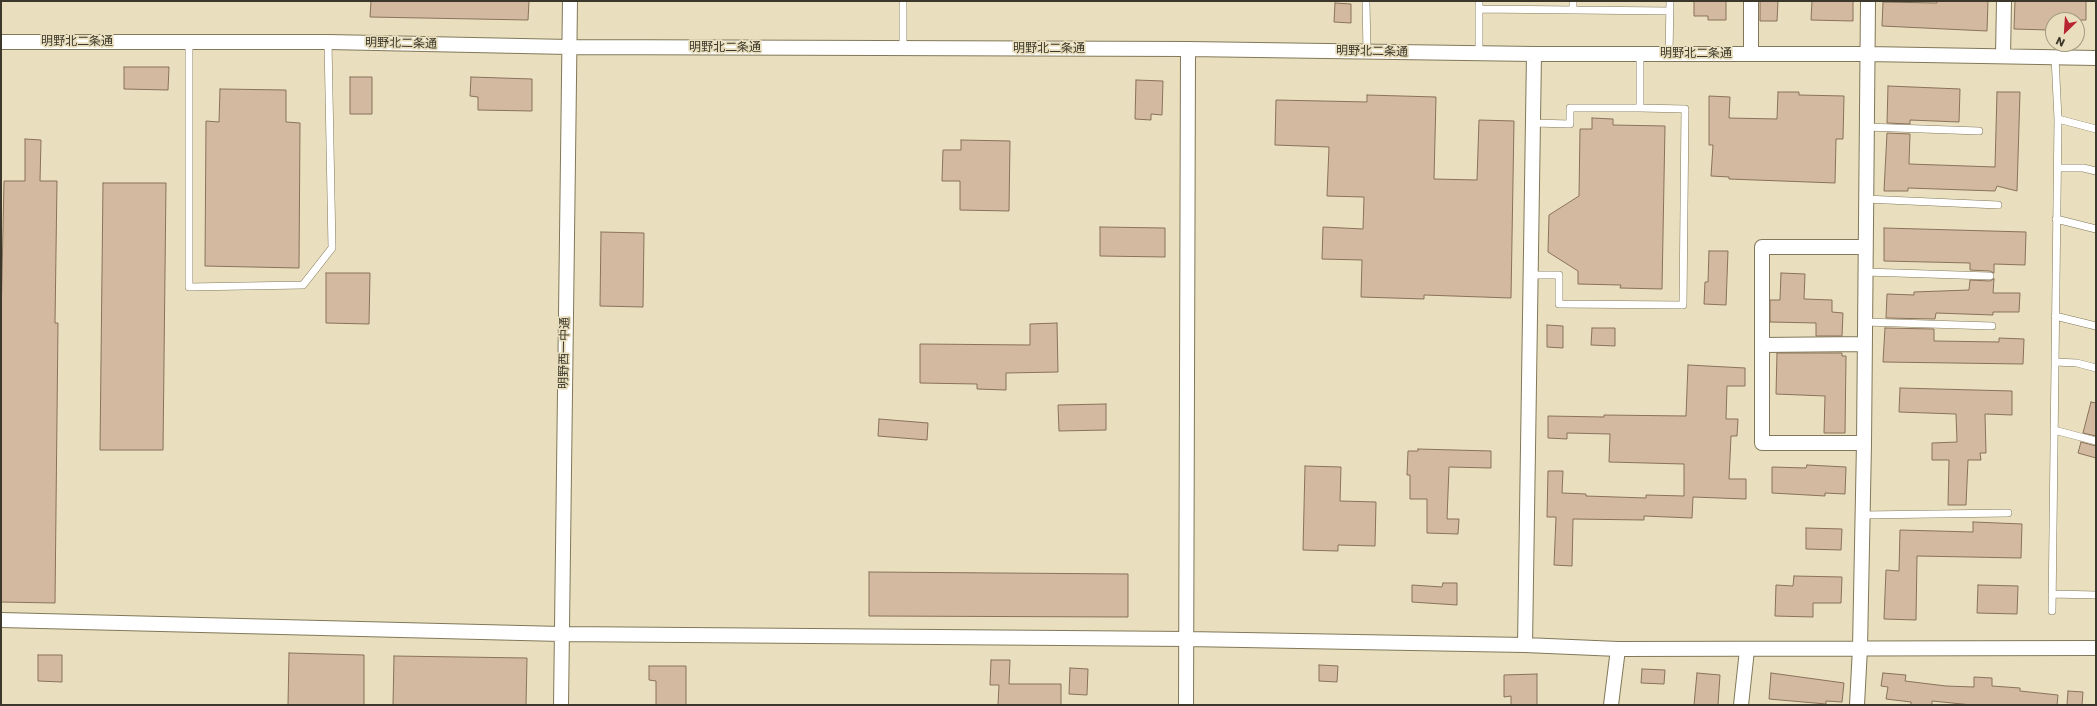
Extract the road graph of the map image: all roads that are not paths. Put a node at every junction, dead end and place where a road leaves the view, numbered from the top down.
1 (570, 1) edge
2 (903, 1) edge
3 (1366, 1) edge
4 (1479, 1) edge
5 (1573, 1) edge
6 (1670, 1) edge
7 (1751, 1) edge
8 (1868, 1) edge
9 (2004, 1) edge
10 (1479, 9) junction
11 (1573, 10) junction
12 (1670, 11) junction
13 (1, 42) edge
14 (189, 42) junction
15 (328, 42) junction
16 (569, 47) junction
17 (903, 48) junction
18 (1188, 49) junction
19 (1367, 52) junction
20 (1479, 53) junction
21 (1640, 53) junction
22 (1534, 54) junction
23 (1669, 54) junction
24 (1751, 54) junction
25 (1867, 54) junction
26 (2003, 56) junction
27 (2054, 57) junction
28 (2096, 58) edge
29 (1640, 108) junction
30 (2058, 119) junction
31 (1533, 123) junction
32 (1866, 127) junction
33 (2096, 129) edge
34 (1979, 130) dead end
35 (2057, 168) junction
36 (2096, 171) edge
37 (1865, 199) junction
38 (1998, 204) dead end
39 (2056, 219) junction
40 (2096, 229) edge
41 (1865, 247) junction
42 (1865, 272) junction
43 (1531, 275) junction
44 (1990, 276) dead end
45 (2055, 316) junction
46 (1864, 322) junction
47 (1992, 326) dead end
48 (2096, 326) edge
49 (1864, 344) junction
50 (1762, 345) junction
51 (2055, 362) junction
52 (2096, 368) edge
53 (2054, 430) junction
54 (2096, 440) edge
55 (1864, 443) junction
56 (2008, 513) dead end
57 (1863, 515) junction
58 (2052, 594) junction
59 (2096, 595) edge
60 (2052, 611) dead end
61 (1, 620) edge
62 (561, 634) junction
63 (1187, 639) junction
64 (1526, 645) junction
65 (1860, 648) junction
66 (2096, 648) edge
67 (1618, 649) junction
68 (1747, 650) junction
69 (561, 705) edge
70 (1186, 705) edge
71 (1611, 705) edge
72 (1741, 705) edge
73 (1857, 705) edge

1 - 16 street, 明野西一中通
2 - 17 lane
3 - 19 lane
4 - 10 lane
5 - 11 lane
6 - 12 lane
7 - 24 street
8 - 25 street
9 - 26 street
10 - 11 lane
10 - 20 lane
11 - 12 lane
12 - 23 lane
13 - 14 street, 明野北二条通
14 - 15 street, 明野北二条通
14 - 15 lane
15 - 16 street, 明野北二条通
16 - 17 street, 明野北二条通
16 - 62 street, 明野西一中通
17 - 18 street, 明野北二条通
18 - 19 street, 明野北二条通
18 - 63 street
19 - 20 street, 明野北二条通
20 - 22 street, 明野北二条通
21 - 22 street, 明野北二条通
21 - 23 street, 明野北二条通
21 - 29 lane
22 - 31 street
23 - 24 street, 明野北二条通
24 - 25 street, 明野北二条通
25 - 26 street, 明野北二条通
25 - 32 street
26 - 27 street, 明野北二条通
27 - 28 street, 明野北二条通
27 - 30 lane
29 - 31 lane
29 - 43 lane
30 - 33 lane
30 - 35 lane
31 - 43 street
32 - 34 lane
32 - 37 street
35 - 36 lane
35 - 39 lane
37 - 38 lane
37 - 41 street
39 - 40 lane
39 - 45 lane
41 - 42 street
41 - 50 street
42 - 44 lane
42 - 46 street
43 - 64 street
45 - 48 lane
45 - 51 lane
46 - 47 lane
46 - 49 street
49 - 50 street
49 - 55 street
50 - 55 street
51 - 52 lane
51 - 53 lane
53 - 54 lane
53 - 58 lane
55 - 57 street
56 - 57 lane
57 - 65 street
58 - 59 lane
58 - 60 lane
61 - 62 street
62 - 63 street
62 - 69 street, 明野西一中通
63 - 64 street
63 - 70 street
64 - 67 street
65 - 66 street
65 - 68 street
65 - 73 street
67 - 68 street
67 - 71 street
68 - 72 street

